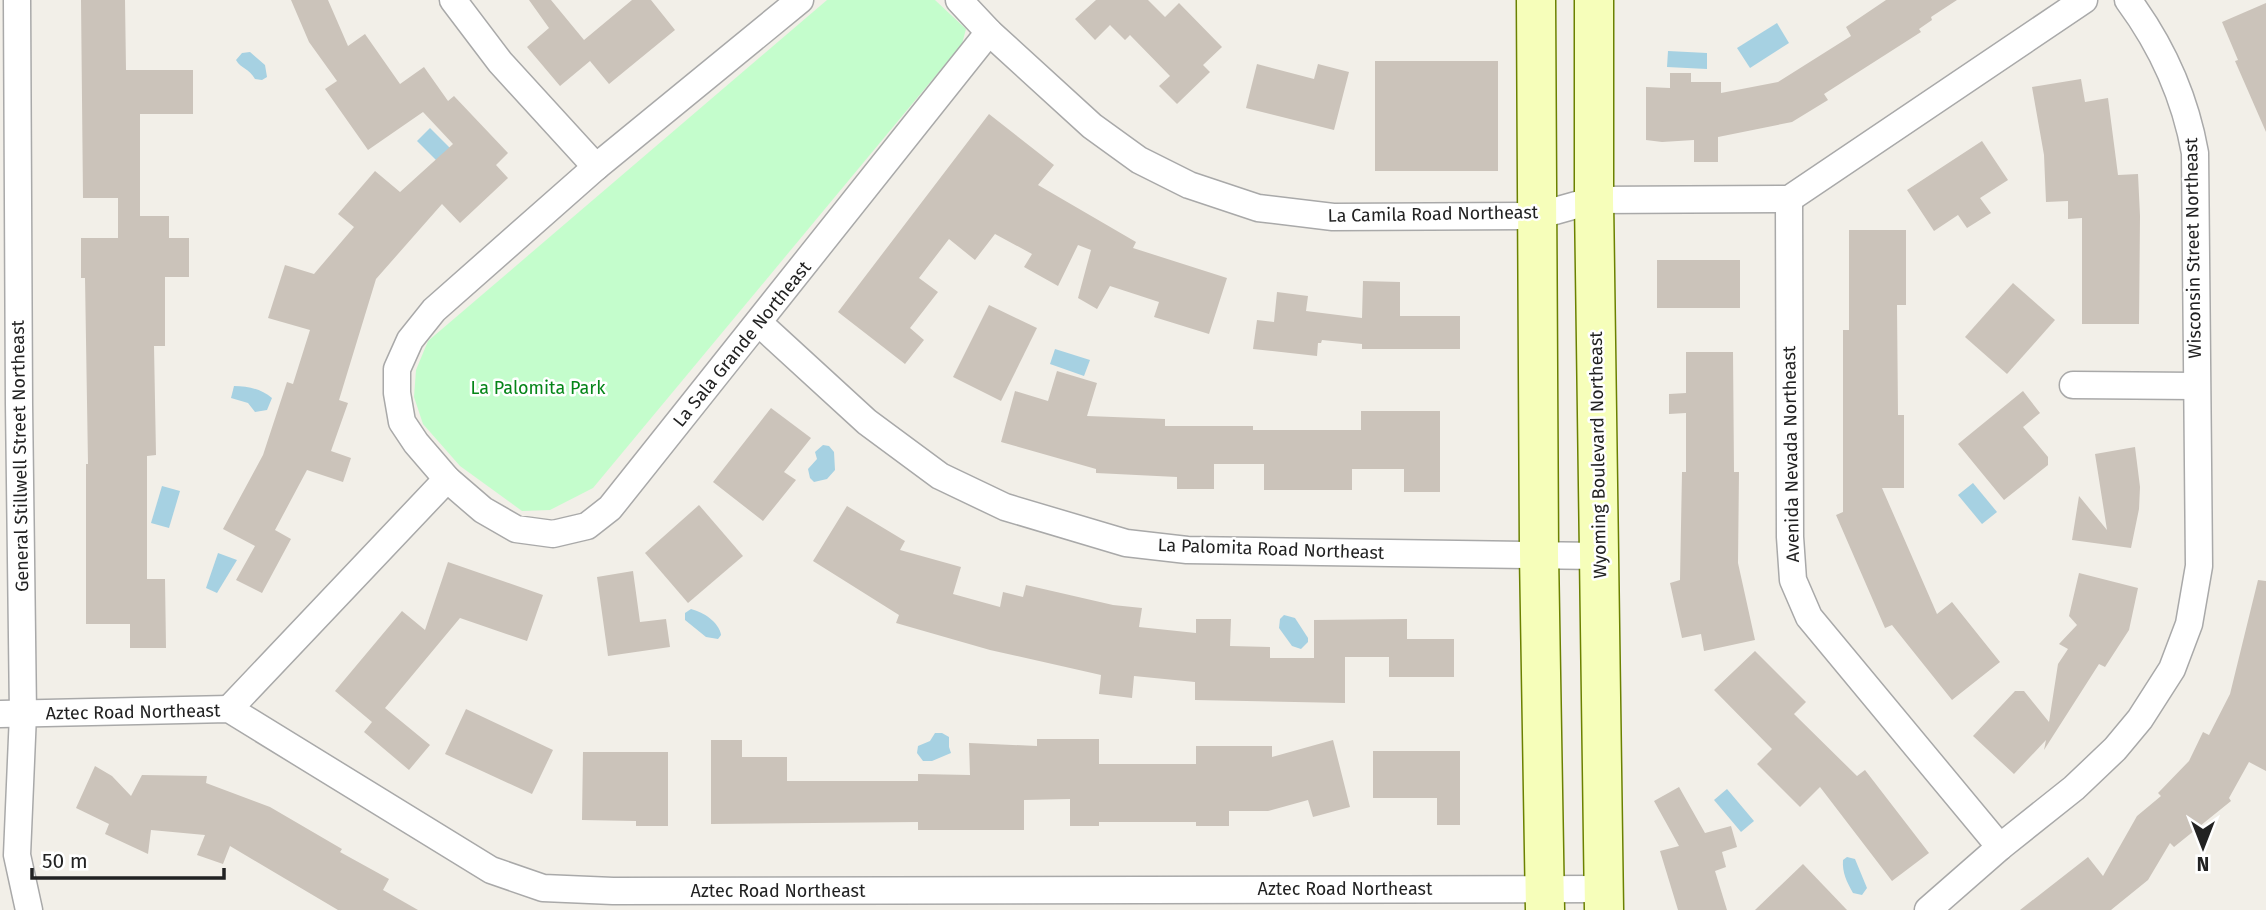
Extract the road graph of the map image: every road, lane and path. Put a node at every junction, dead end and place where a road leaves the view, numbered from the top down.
1 (17, 0) edge
2 (453, 0) edge
3 (800, 0) edge
4 (959, 0) edge
5 (1535, 0) edge
6 (1594, 0) edge
7 (2084, 0) edge
8 (2128, 0) edge
9 (989, 32) junction
10 (596, 167) junction
11 (1789, 199) junction
12 (1594, 200) junction
13 (1537, 216) junction
14 (759, 323) junction
15 (2073, 385) dead end
16 (2196, 386) junction
17 (9, 404) edge
18 (447, 479) junction
19 (1539, 554) junction
20 (1600, 556) junction
21 (229, 709) junction
22 (12, 714) edge
23 (2000, 847) junction
24 (1545, 899) edge
25 (1604, 900) edge
26 (29, 910) edge
27 (1928, 910) edge

1 - 17 street, General Stillwell Street Northeast
2 - 10 street
3 - 10 street, La Sala Grande Northeast
4 - 9 street, La Camila Road Northeast
5 - 13 main road
6 - 12 main road, Wyoming Boulevard Northeast
7 - 11 street
8 - 16 street, Wisconsin Street Northeast
9 - 13 street, La Camila Road Northeast
9 - 14 street, La Sala Grande Northeast
10 - 18 street, La Sala Grande Northeast
11 - 12 street, La Camila Road Northeast
11 - 23 street, Avenida Nevada Northeast
12 - 13 street, La Camila Road Northeast
12 - 20 main road, Wyoming Boulevard Northeast
13 - 19 main road
14 - 18 street, La Sala Grande Northeast
14 - 19 street, La Palomita Road Northeast
15 - 16 street
16 - 23 street, Wisconsin Street Northeast
17 - 22 street, General Stillwell Street Northeast
18 - 21 street
19 - 20 street, La Palomita Road Northeast
19 - 24 main road
20 - 25 main road, Wyoming Boulevard Northeast
21 - 22 street, Aztec Road Northeast
21 - 24 street, Aztec Road Northeast
22 - 26 street, General Stillwell Street Northeast
23 - 27 street, Wisconsin Street Northeast
24 - 25 street, Aztec Road Northeast

